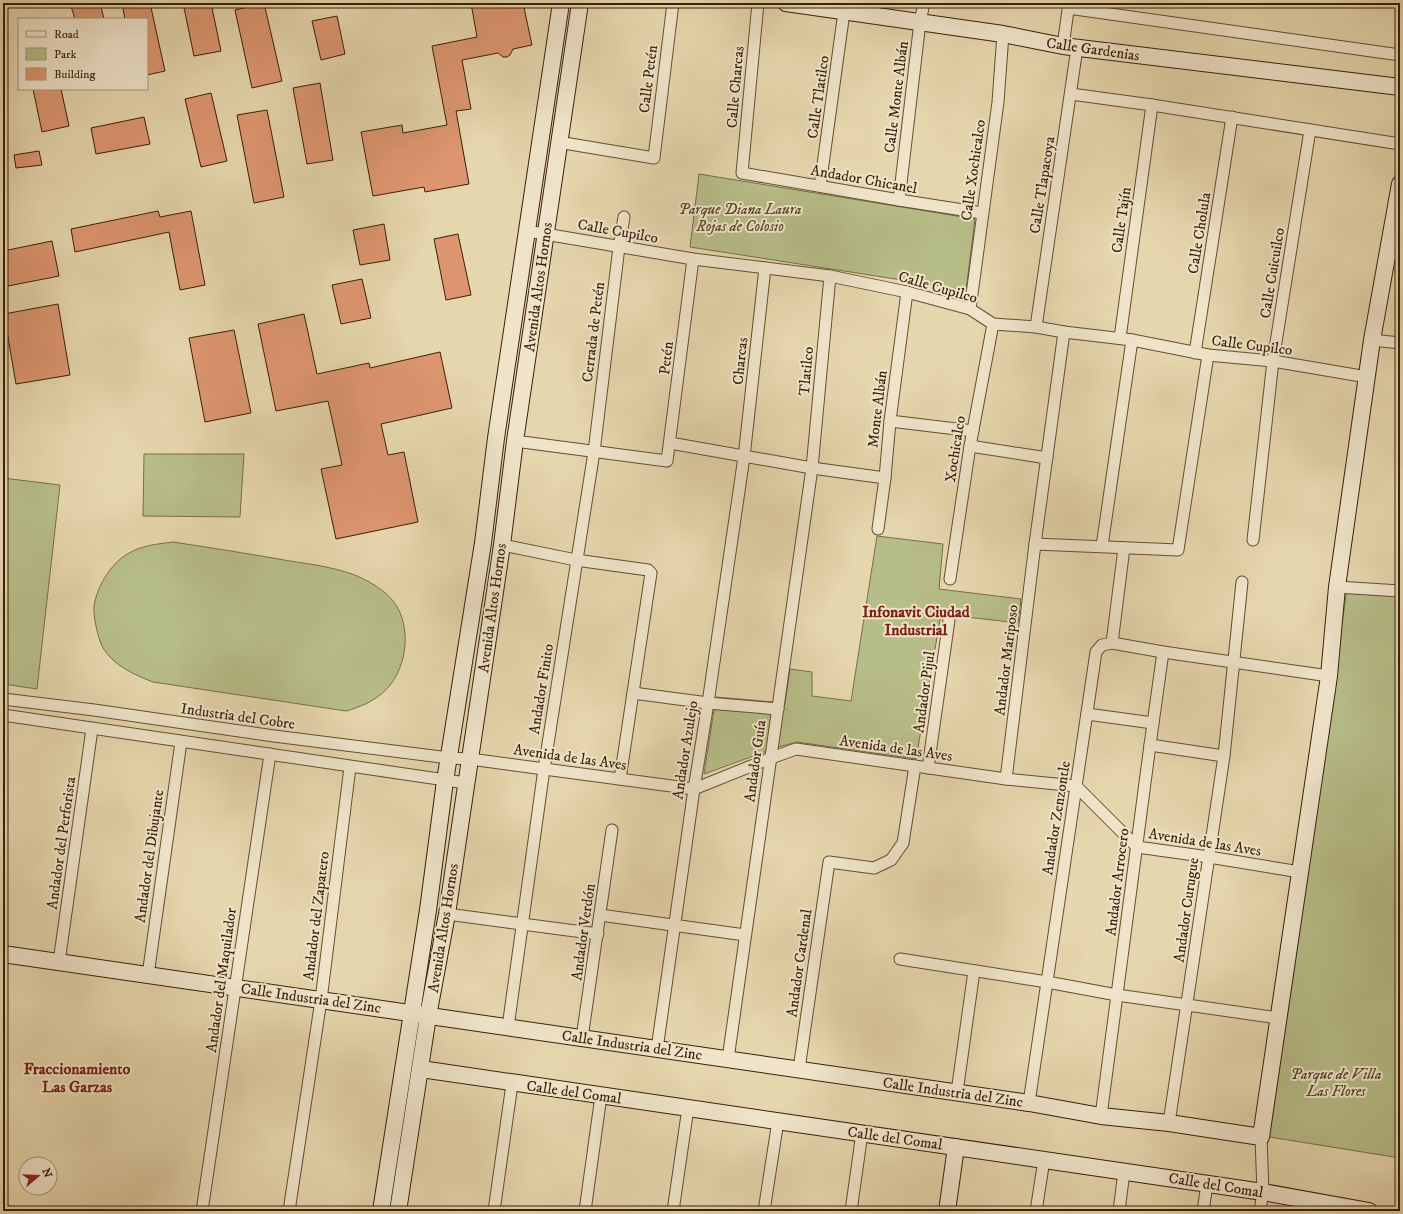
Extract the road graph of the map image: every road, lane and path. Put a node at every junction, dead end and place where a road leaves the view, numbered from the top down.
1 (561, 3) edge
2 (580, 3) edge
3 (673, 3) edge
4 (758, 3) edge
5 (786, 3) edge
6 (924, 3) edge
7 (1069, 6) edge
8 (844, 12) junction
9 (920, 22) junction
10 (1002, 34) junction
11 (1070, 47) junction
12 (1400, 55) edge
13 (1400, 87) edge
14 (1071, 94) junction
15 (1152, 105) junction
16 (1232, 117) junction
17 (1310, 130) junction
18 (558, 142) junction
19 (1400, 144) edge
20 (742, 173) joint
21 (1400, 184) edge
22 (820, 186) junction
23 (899, 200) junction
24 (982, 212) junction
25 (624, 217) dead end
26 (527, 231) junction
27 (546, 234) junction
28 (619, 247) junction
29 (693, 259) junction
30 (765, 268) junction
31 (830, 276) junction
32 (907, 292) junction
33 (970, 309) junction
34 (993, 324) junction
35 (1036, 327) junction
36 (1064, 332) junction
37 (1120, 338) junction
38 (1132, 340) junction
39 (1372, 340) junction
40 (1400, 343) edge
41 (1195, 353) junction
42 (1208, 355) junction
43 (1273, 361) junction
44 (1367, 377) junction
45 (890, 421) junction
46 (973, 431) junction
47 (515, 441) junction
48 (670, 443) junction
49 (970, 446) junction
50 (594, 452) junction
51 (744, 457) junction
52 (1047, 458) junction
53 (812, 468) junction
54 (885, 478) junction
55 (878, 529) dead end
56 (1253, 540) dead end
57 (1035, 544) junction
58 (502, 546) junction
59 (1102, 546) junction
60 (1124, 548) junction
61 (576, 560) junction
62 (950, 579) dead end
63 (1242, 582) dead end
64 (1337, 587) junction
65 (1400, 591) edge
66 (949, 620) dead end
67 (1112, 643) junction
68 (1163, 652) junction
69 (1234, 662) junction
70 (1329, 676) junction
71 (633, 693) junction
72 (3, 699) edge
73 (708, 703) junction
74 (778, 709) junction
75 (1088, 714) junction
76 (3, 715) edge
77 (1153, 723) junction
78 (92, 729) junction
79 (180, 742) junction
80 (1150, 745) junction
81 (270, 754) junction
82 (1224, 756) junction
83 (449, 758) junction
84 (771, 758) junction
85 (470, 759) junction
86 (915, 766) junction
87 (350, 767) junction
88 (928, 768) junction
89 (544, 769) junction
90 (1006, 779) junction
91 (620, 780) junction
92 (445, 781) junction
93 (466, 784) junction
94 (1076, 786) junction
95 (694, 789) junction
96 (612, 830) dead end
97 (1137, 847) junction
98 (1209, 857) junction
99 (1300, 872) junction
100 (447, 914) junction
101 (600, 914) junction
102 (523, 924) junction
103 (675, 925) junction
104 (598, 934) junction
105 (746, 935) junction
106 (3, 954) edge
107 (900, 959) dead end
108 (59, 962) junction
109 (974, 971) junction
110 (148, 975) junction
111 (1047, 982) junction
112 (235, 987) junction
113 (1117, 995) junction
114 (321, 1000) junction
115 (1187, 1005) junction
116 (412, 1013) junction
117 (428, 1016) junction
118 (1278, 1018) junction
119 (508, 1027) junction
120 (582, 1038) junction
121 (657, 1049) junction
122 (728, 1059) junction
123 (403, 1067) junction
124 (421, 1069) junction
125 (798, 1069) junction
126 (512, 1084) junction
127 (957, 1092) junction
128 (601, 1096) junction
129 (1029, 1103) junction
130 (688, 1108) junction
131 (1101, 1116) junction
132 (778, 1121) junction
133 (1169, 1123) junction
134 (862, 1133) junction
135 (1261, 1136) junction
136 (956, 1147) junction
137 (1044, 1160) junction
138 (1124, 1172) junction
139 (1207, 1184) junction
140 (1263, 1192) junction
141 (1314, 1206) edge
142 (3, 1210) edge
143 (8, 1211) edge
144 (202, 1211) edge
145 (289, 1211) edge
146 (381, 1211) edge
147 (398, 1211) edge
148 (494, 1211) edge
149 (585, 1211) edge
150 (673, 1211) edge
151 (764, 1211) edge
152 (851, 1211) edge
153 (947, 1211) edge
154 (1036, 1211) edge
155 (1119, 1211) edge
156 (1203, 1211) edge
157 (1260, 1211) edge
158 (1369, 1211) edge

1 - 26 street, Avenida Altos Hornos
2 - 18 street, Avenida Altos Hornos
3 - 18 street, Calle Petén
4 - 20 street, Calle Charcas
5 - 8 street, Calle Gardenias
6 - 9 street, Calle Monte Albán
7 - 11 street, Calle Tlapacoya
7 - 12 street
8 - 9 street, Calle Gardenias
8 - 22 street, Calle Tlatilco
9 - 10 street, Calle Gardenias
9 - 23 street, Calle Monte Albán
10 - 11 street, Calle Gardenias
10 - 24 street, Calle Xochicalco
11 - 13 street, Calle Gardenias
11 - 14 street, Calle Tlapacoya
14 - 15 street
14 - 35 street, Calle Tlapacoya
15 - 16 street
15 - 37 street, Calle Tajín
16 - 17 street
16 - 41 street, Calle Cholula
17 - 19 street
17 - 43 street, Calle Cuicuilco
18 - 27 street, Avenida Altos Hornos
20 - 22 street, Andador Chicanel
21 - 39 street
22 - 23 street, Andador Chicanel
23 - 24 street, Andador Chicanel
24 - 33 street, Calle Xochicalco
25 - 28 street, Cerrada de Petén
26 - 27 street, Calle Cupilco
26 - 83 street, Avenida Altos Hornos
27 - 28 street, Calle Cupilco
27 - 47 street, Avenida Altos Hornos
28 - 29 street, Calle Cupilco
28 - 50 street, Cerrada de Petén
29 - 30 street, Calle Cupilco
29 - 48 street, Petén
30 - 31 street, Calle Cupilco
30 - 51 street, Charcas
31 - 32 street, Calle Cupilco
31 - 53 street, Tlatilco
32 - 33 street, Calle Cupilco
32 - 45 street, Monte Albán
33 - 34 street, Calle Cupilco
34 - 35 street, Calle Cupilco
34 - 46 street, Xochicalco
35 - 36 street, Calle Cupilco
36 - 37 street, Calle Cupilco
36 - 52 street
37 - 38 street, Calle Cupilco
38 - 41 street, Calle Cupilco
38 - 59 street
39 - 40 street
39 - 44 street
41 - 42 street, Calle Cupilco
42 - 43 street, Calle Cupilco
42 - 60 street
43 - 44 street, Calle Cupilco
43 - 56 street, Calle Cuicuilco
44 - 64 street
45 - 46 street
45 - 54 street, Monte Albán
46 - 49 street, Xochicalco
47 - 50 street
47 - 58 street, Avenida Altos Hornos
48 - 50 street, Petén
48 - 51 street
49 - 52 street
49 - 62 street, Xochicalco
50 - 61 street, Andador Finito
51 - 53 street
51 - 73 street, Andador Azulejo
52 - 57 street
53 - 54 street
53 - 74 street, Andador Guía
54 - 55 street, Monte Albán
57 - 59 street
57 - 90 street, Andador Mariposo
58 - 61 street
58 - 85 street, Avenida Altos Hornos
59 - 60 street
60 - 67 street
61 - 71 street
61 - 89 street, Andador Finito
63 - 69 street, Andador Curugue
64 - 65 street
64 - 70 street
66 - 88 street, Andador Pijul
67 - 68 street
67 - 75 street, Andador Zenzontle
68 - 69 street
68 - 77 street, Andador Arrocero
69 - 70 street
69 - 82 street, Andador Curugue
70 - 99 street
71 - 73 street
71 - 91 street
72 - 83 street, Industria del Cobre
73 - 74 street
73 - 95 street, Andador Azulejo
74 - 84 street, Andador Guía
75 - 77 street
75 - 94 street, Andador Zenzontle
76 - 78 street
77 - 80 street, Andador Arrocero
78 - 79 street
78 - 108 street, Andador del Perforista
79 - 81 street
79 - 110 street, Andador del Dibujante
80 - 82 street
80 - 97 street, Andador Arrocero
81 - 87 street
81 - 112 street, Andador del Maquilador
82 - 98 street, Andador Curugue
83 - 85 street, Industria del Cobre
83 - 92 street, Avenida Altos Hornos
84 - 86 street, Avenida de las Aves
84 - 95 street, Avenida de las Aves
84 - 105 street, Andador Guía
85 - 89 street, Avenida de las Aves
85 - 93 street, Avenida Altos Hornos
86 - 88 street, Avenida de las Aves
86 - 125 street, Andador Cardenal
87 - 92 street
87 - 114 street, Andador del Zapatero
88 - 90 street, Avenida de las Aves
89 - 91 street, Avenida de las Aves
89 - 102 street, Andador Finito
90 - 94 street, Avenida de las Aves
91 - 95 street, Avenida de las Aves
92 - 93 street
92 - 116 street, Avenida Altos Hornos
93 - 100 street, Avenida Altos Hornos
94 - 97 street, Avenida de las Aves
94 - 111 street, Andador Zenzontle
95 - 103 street, Andador Azulejo
96 - 101 street, Andador Verdón
97 - 98 street, Avenida de las Aves
97 - 113 street, Andador Arrocero
98 - 99 street, Avenida de las Aves
98 - 115 street, Andador Curugue
99 - 118 street
100 - 102 street
100 - 117 street, Avenida Altos Hornos
101 - 103 street
101 - 104 street, Andador Verdón
102 - 104 street
102 - 119 street, Andador Finito
103 - 105 street
103 - 121 street, Andador Azulejo
104 - 120 street, Andador Verdón
105 - 122 street, Andador Guía
106 - 108 street, Calle Industria del Zinc
107 - 109 street
108 - 110 street, Calle Industria del Zinc
109 - 111 street
109 - 127 street
110 - 112 street, Calle Industria del Zinc
111 - 113 street
111 - 129 street, Andador Zenzontle
112 - 114 street, Calle Industria del Zinc
112 - 144 street, Andador del Maquilador
113 - 115 street
113 - 131 street, Andador Arrocero
114 - 116 street, Calle Industria del Zinc
114 - 145 street, Andador del Zapatero
115 - 118 street
115 - 133 street, Andador Curugue
116 - 117 street, Calle Industria del Zinc
116 - 123 street, Avenida Altos Hornos
117 - 119 street, Calle Industria del Zinc
117 - 124 street, Avenida Altos Hornos
118 - 135 street
119 - 120 street, Calle Industria del Zinc
120 - 121 street, Calle Industria del Zinc
121 - 122 street, Calle Industria del Zinc
122 - 125 street, Calle Industria del Zinc
123 - 124 street
123 - 146 street, Avenida Altos Hornos
124 - 126 street, Calle del Comal
124 - 147 street, Avenida Altos Hornos
125 - 127 street, Calle Industria del Zinc
126 - 128 street, Calle del Comal
126 - 148 street
127 - 129 street, Calle Industria del Zinc
128 - 130 street, Calle del Comal
128 - 149 street
129 - 131 street, Calle Industria del Zinc
130 - 132 street, Calle del Comal
130 - 150 street
131 - 133 street, Calle Industria del Zinc
132 - 134 street, Calle del Comal
132 - 151 street
133 - 135 street, Calle Industria del Zinc
134 - 136 street, Calle del Comal
134 - 152 street
135 - 140 street
136 - 137 street, Calle del Comal
136 - 153 street
137 - 138 street, Calle del Comal
137 - 154 street
138 - 139 street, Calle del Comal
138 - 155 street
139 - 140 street, Calle del Comal
139 - 156 street
140 - 141 street, Calle del Comal
140 - 157 street
141 - 158 street, Calle del Comal
142 - 143 street

